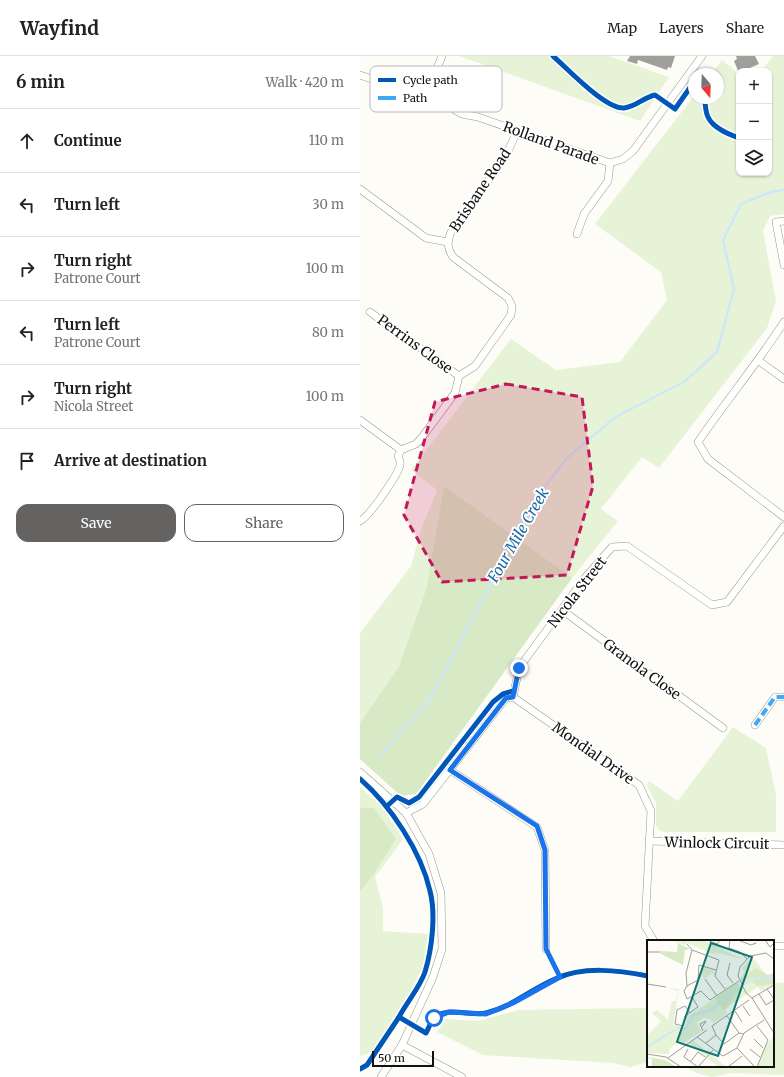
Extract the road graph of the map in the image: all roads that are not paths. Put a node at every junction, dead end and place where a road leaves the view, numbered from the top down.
1 (442, 56) edge
2 (702, 56) edge
3 (438, 66) edge
4 (360, 75) edge
5 (370, 79) edge
6 (459, 112) edge
7 (517, 131) junction
8 (610, 163) junction
9 (360, 189) edge
10 (784, 221) edge
11 (577, 234) dead end
12 (448, 242) junction
13 (784, 265) edge
14 (370, 312) dead end
15 (784, 322) edge
16 (759, 361) junction
17 (459, 376) junction
18 (784, 379) edge
19 (360, 420) edge
20 (401, 450) junction
21 (784, 517) edge
22 (360, 521) edge
23 (784, 526) edge
24 (562, 610) junction
25 (513, 697) junction
26 (784, 697) edge
27 (755, 725) dead end
28 (723, 728) dead end
29 (450, 770) junction
30 (360, 772) edge
31 (406, 813) junction
32 (649, 841) junction
33 (784, 845) edge
34 (653, 940) edge
35 (546, 949) dead end
36 (402, 1045) junction
37 (381, 1077) edge
38 (462, 1077) edge

1 - 3 street
2 - 8 street, Rolland Parade
4 - 5 street
6 - 7 street, Rolland Parade
7 - 8 street, Rolland Parade
7 - 12 street, Brisbane Road
8 - 11 street
9 - 12 street
10 - 13 street
12 - 17 street, Brisbane Road
14 - 17 street, Perrins Close
15 - 16 street
16 - 18 street
16 - 21 street
17 - 20 street
19 - 20 street
20 - 22 street
23 - 24 street, Nicola Street
24 - 25 street, Nicola Street
24 - 28 street, Granola Close
25 - 29 street
25 - 32 street, Mondial Drive
26 - 27 street
29 - 31 street
29 - 35 street
30 - 31 street
31 - 36 street
32 - 33 street, Winlock Circuit
32 - 34 street, Mondial Drive
36 - 37 street
36 - 38 street

